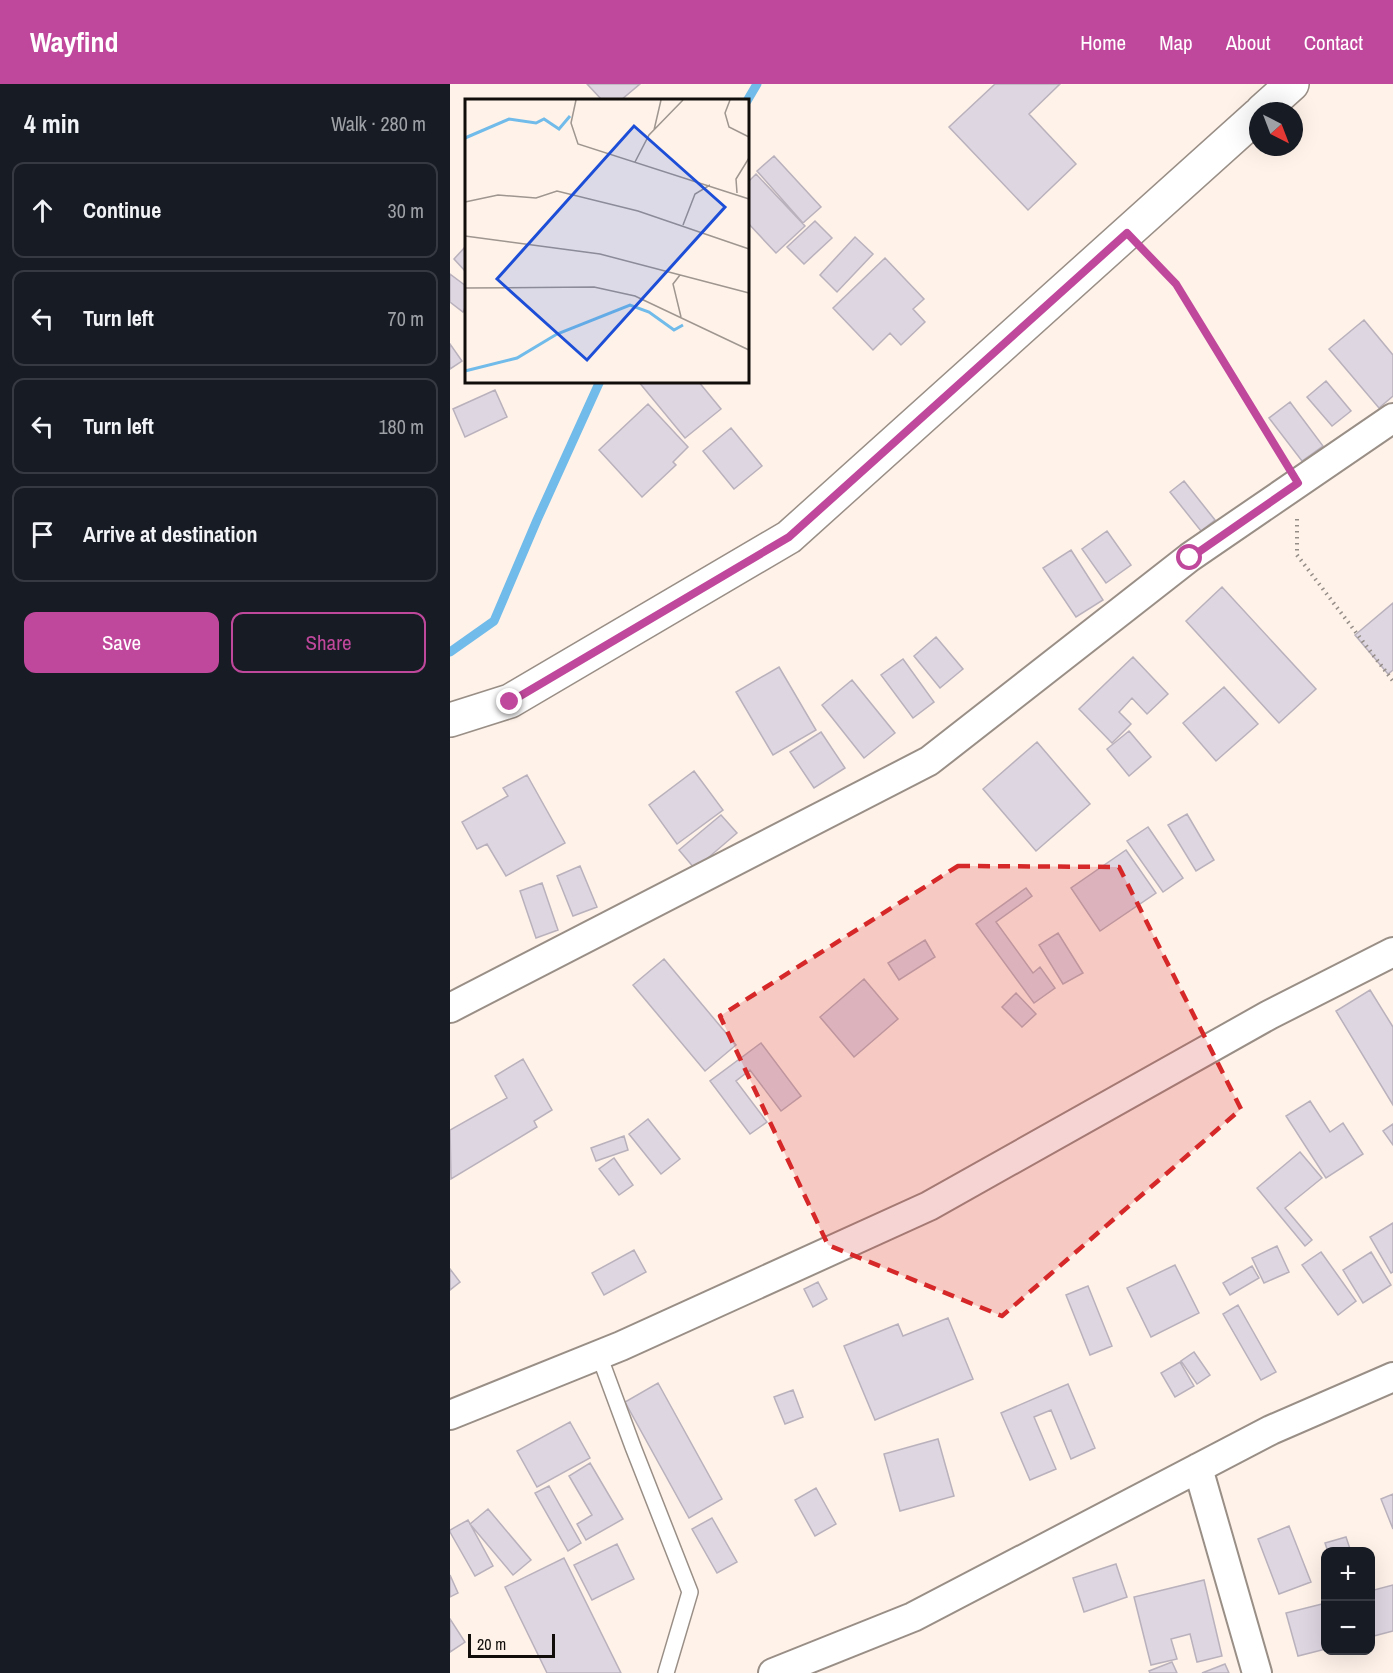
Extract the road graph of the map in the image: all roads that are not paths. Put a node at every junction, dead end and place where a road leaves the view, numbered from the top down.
1 (1292, 84) edge
2 (1272, 102) edge
3 (1249, 123) edge
4 (1393, 418) edge
5 (450, 720) edge
6 (1393, 952) edge
7 (450, 1008) edge
8 (599, 1355) junction
9 (1393, 1377) edge
10 (450, 1415) edge
11 (1198, 1468) junction
12 (666, 1673) edge
13 (773, 1673) edge
14 (1257, 1673) edge

1 - 2 main road
3 - 5 main road
4 - 7 street
6 - 8 street
8 - 10 street
8 - 12 lane
9 - 11 street
11 - 13 street
11 - 14 street

